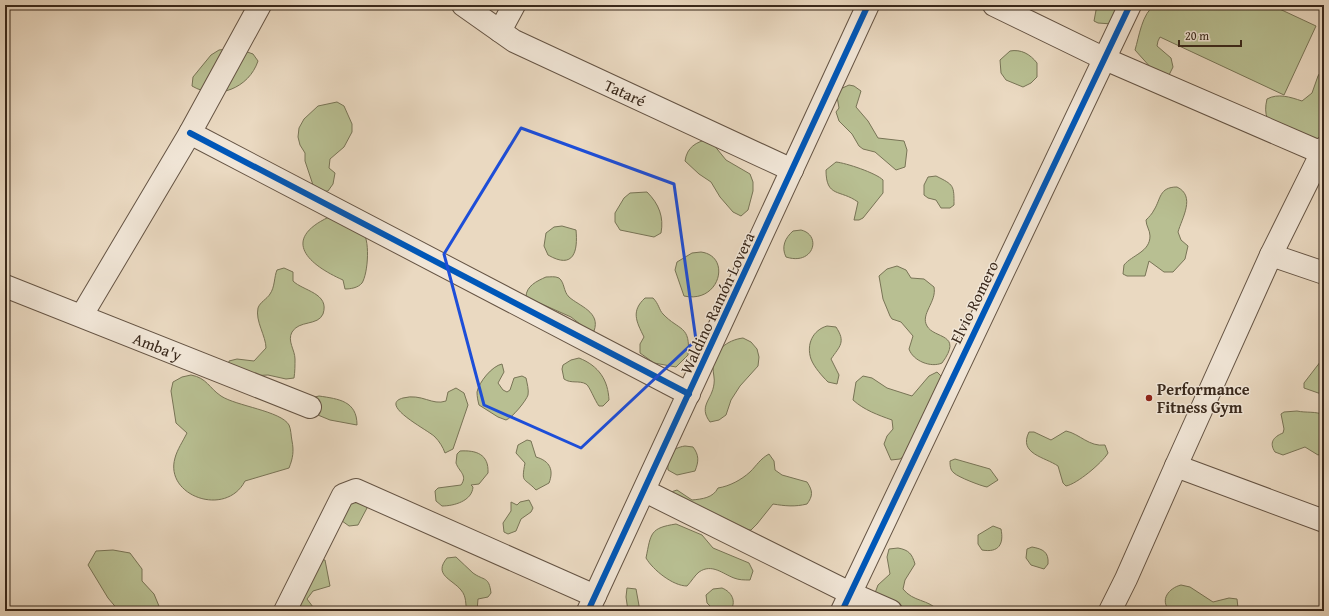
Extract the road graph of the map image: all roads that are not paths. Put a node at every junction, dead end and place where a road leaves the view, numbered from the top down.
1 (260, 5) edge
2 (463, 5) edge
3 (514, 5) edge
4 (868, 5) edge
5 (994, 5) edge
6 (1130, 5) edge
7 (500, 31) junction
8 (1105, 59) junction
9 (190, 132) junction
10 (1323, 151) edge
11 (792, 170) junction
12 (1271, 254) junction
13 (1324, 274) edge
14 (5, 286) edge
15 (82, 315) junction
16 (689, 394) junction
17 (310, 407) dead end
18 (1176, 466) junction
19 (645, 491) junction
20 (1324, 521) edge
21 (846, 602) edge
22 (592, 604) edge
23 (284, 611) edge
24 (891, 611) edge
25 (1110, 611) edge

1 - 9 street
2 - 7 street, Tataré
3 - 7 street
4 - 11 street, Waldino Ramón Lovera
5 - 8 street
6 - 8 street, Elvio Romero
7 - 11 street, Tataré
8 - 10 street
8 - 21 street, Elvio Romero
9 - 15 street
9 - 16 street
10 - 12 street
11 - 16 street, Waldino Ramón Lovera
12 - 13 street
12 - 18 street
14 - 15 street, Amba'y
15 - 17 street, Amba'y
16 - 19 street, Waldino Ramón Lovera
18 - 20 street
18 - 25 street
19 - 21 street
19 - 22 street, Waldino Ramón Lovera
21 - 24 street
22 - 23 street

